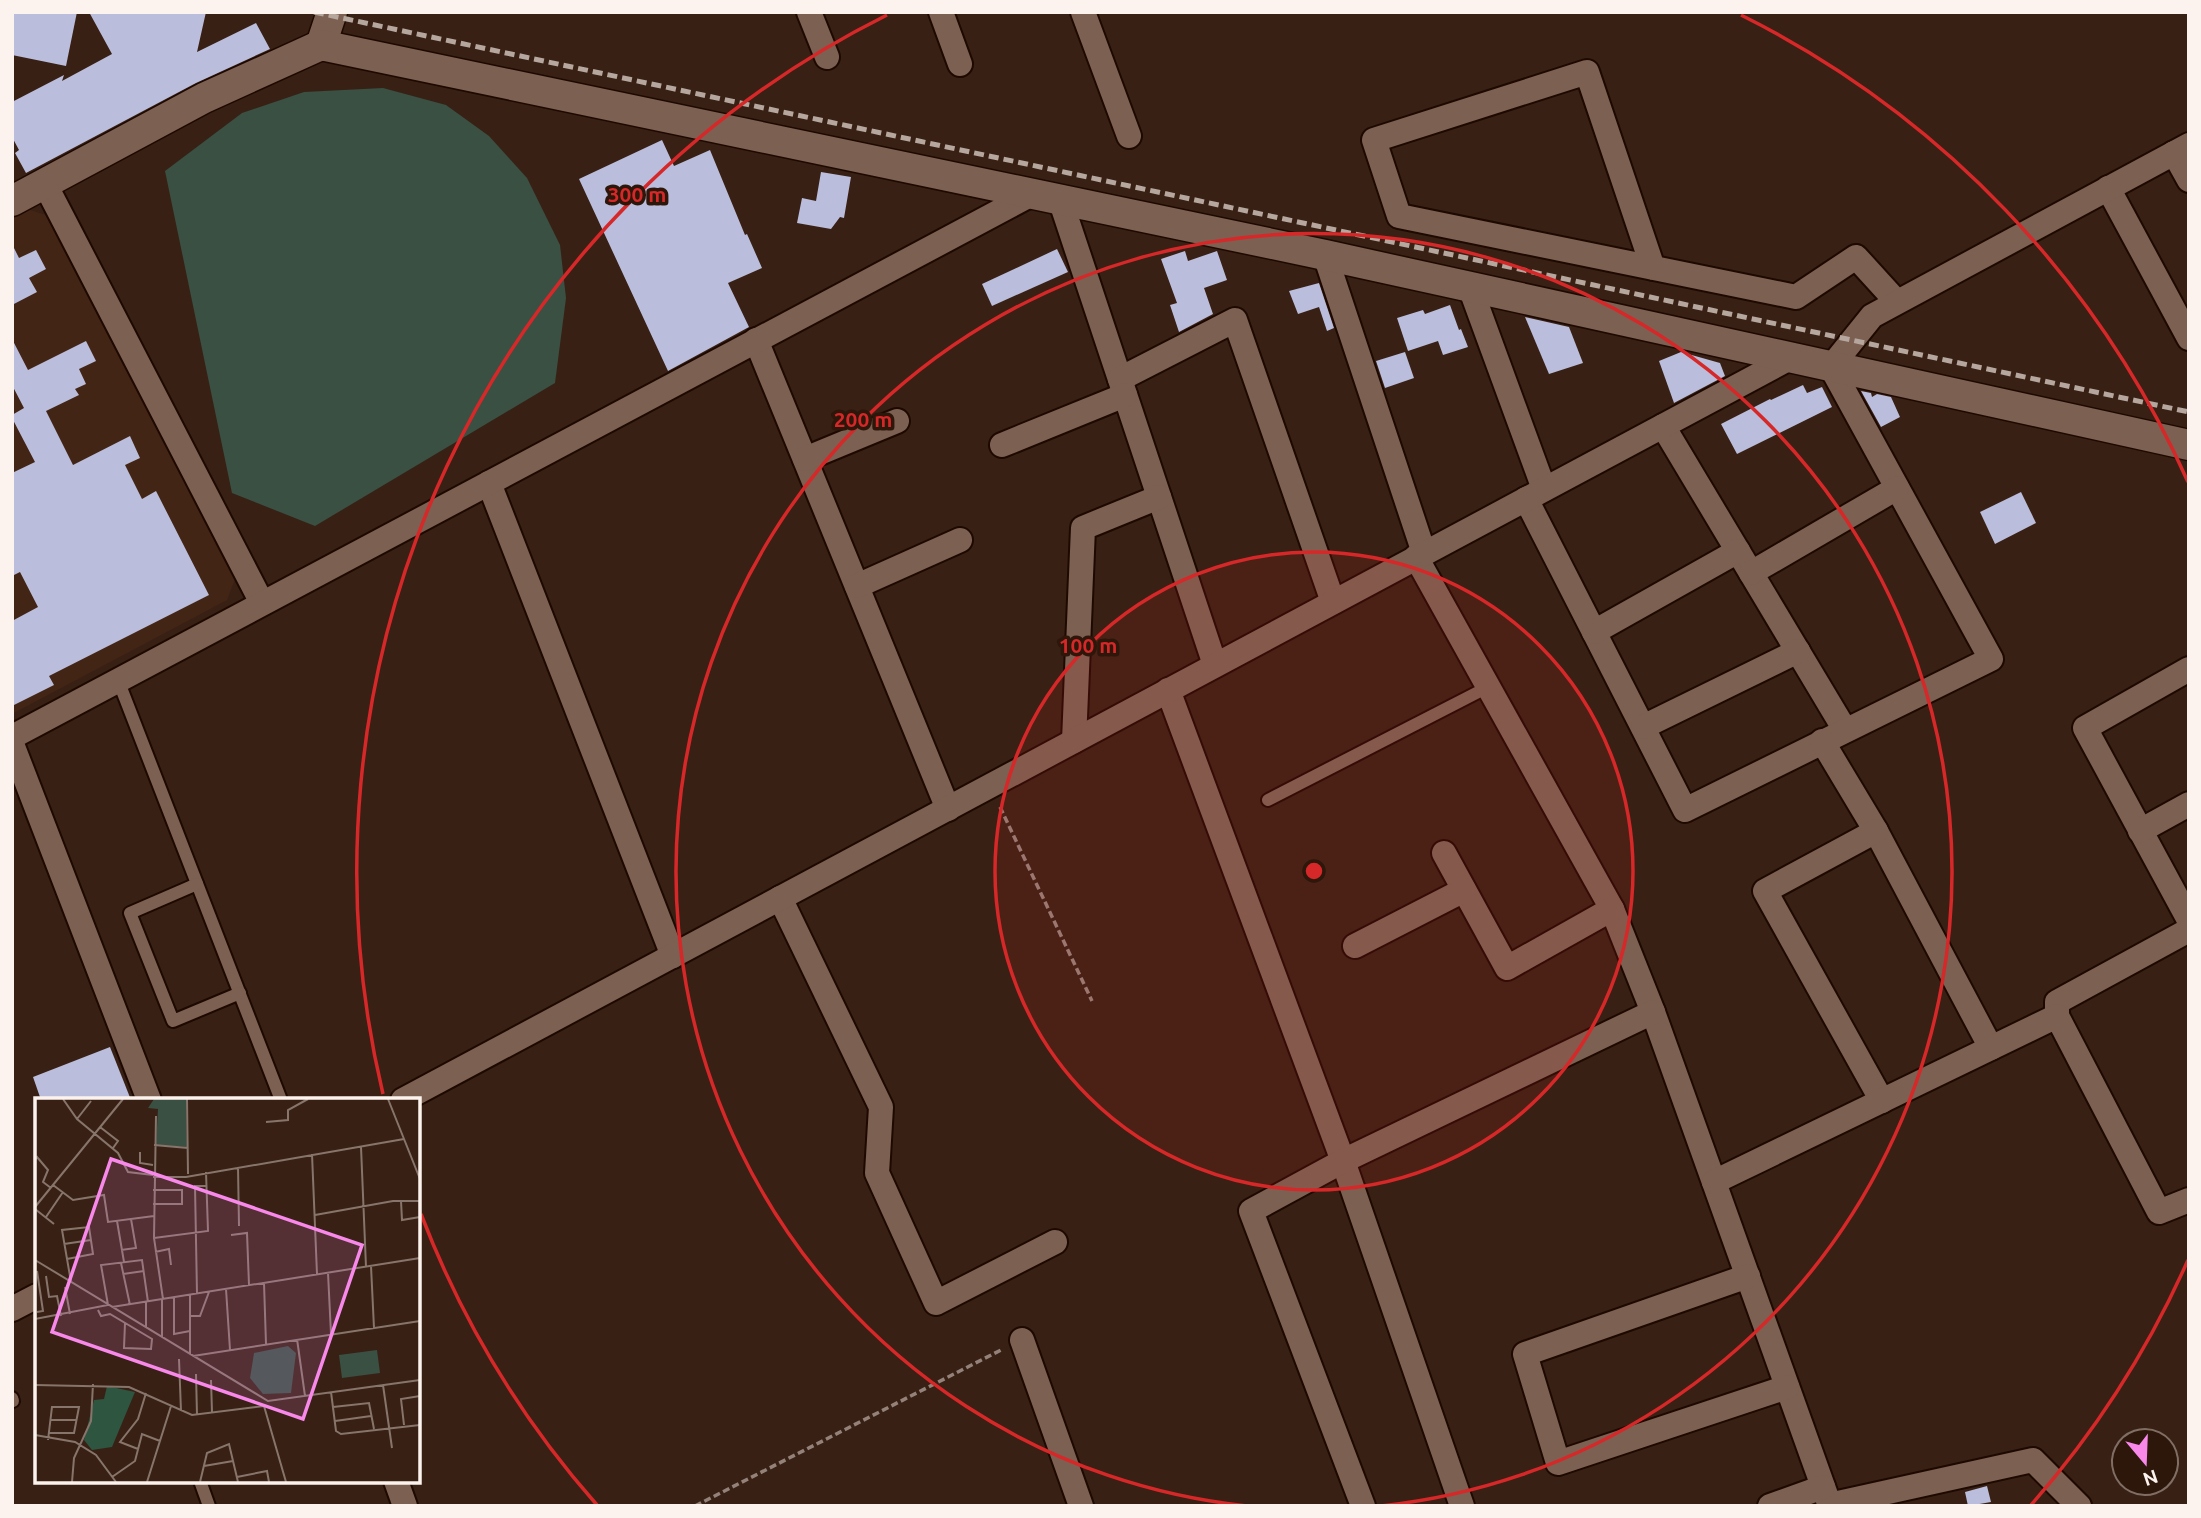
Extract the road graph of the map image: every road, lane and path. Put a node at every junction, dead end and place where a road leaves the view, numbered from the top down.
1 (331, 12) edge
2 (809, 12) edge
3 (941, 12) edge
4 (1083, 12) edge
5 (321, 45) junction
6 (827, 57) dead end
7 (960, 64) dead end
8 (1129, 136) dead end
9 (2181, 149) edge
10 (2189, 180) edge
11 (46, 184) junction
12 (2108, 188) junction
13 (1046, 197) junction
14 (12, 201) edge
15 (1325, 255) junction
16 (1653, 268) junction
17 (1470, 287) junction
18 (1897, 302) junction
19 (2189, 338) edge
20 (756, 340) junction
21 (1790, 358) junction
22 (1831, 367) junction
23 (1123, 387) junction
24 (897, 421) dead end
25 (1662, 426) junction
26 (1002, 445) dead end
27 (2188, 446) edge
28 (805, 460) junction
29 (489, 483) junction
30 (1897, 488) junction
31 (1535, 494) junction
32 (1159, 497) junction
33 (960, 540) dead end
34 (1738, 551) junction
35 (1420, 555) junction
36 (1751, 573) junction
37 (857, 586) junction
38 (1333, 602) junction
39 (262, 603) junction
40 (1594, 632) junction
41 (1798, 651) junction
42 (1215, 665) junction
43 (2189, 668) edge
44 (118, 680) junction
45 (1489, 687) junction
46 (1168, 690) junction
47 (1643, 727) junction
48 (1845, 730) junction
49 (12, 737) edge
50 (1074, 741) junction
51 (1822, 741) junction
52 (12, 744) edge
53 (990, 786) junction
54 (1268, 800) dead end
55 (2189, 804) edge
56 (947, 809) junction
57 (1876, 831) junction
58 (2140, 831) junction
59 (1444, 853) dead end
60 (197, 884) junction
61 (1464, 890) junction
62 (780, 898) junction
63 (1612, 909) junction
64 (2189, 920) edge
65 (2189, 930) edge
66 (1355, 946) dead end
67 (673, 956) junction
68 (240, 993) junction
69 (1092, 1002) dead end
70 (1653, 1012) junction
71 (2057, 1016) junction
72 (1991, 1048) junction
73 (148, 1098) edge
74 (280, 1098) edge
75 (408, 1098) edge
76 (1882, 1101) junction
77 (1343, 1161) junction
78 (1714, 1182) junction
79 (2189, 1200) edge
80 (1055, 1241) dead end
81 (1748, 1276) junction
82 (35, 1297) edge
83 (12, 1309) edge
84 (1022, 1340) joint
85 (1787, 1387) junction
86 (201, 1483) edge
87 (397, 1483) edge
88 (1827, 1499) edge
89 (209, 1506) edge
90 (405, 1506) edge
91 (695, 1506) edge
92 (1081, 1506) edge
93 (1363, 1506) edge
94 (1462, 1506) edge
95 (1770, 1506) edge
96 (2079, 1506) edge

1 - 5 street
2 - 6 street
3 - 7 street
4 - 8 street
5 - 11 street
5 - 13 street
9 - 10 street
9 - 12 street
11 - 14 street
11 - 39 street
12 - 18 street
12 - 19 street
13 - 15 street
13 - 20 street
13 - 23 street
15 - 17 street
15 - 35 street
16 - 16 street
16 - 18 street
17 - 21 street
17 - 31 street
18 - 22 street
20 - 28 street
20 - 29 street
21 - 22 street
21 - 25 street
22 - 27 street
22 - 30 street
23 - 26 street
23 - 32 street
23 - 38 street
24 - 28 street
25 - 31 street
25 - 34 street
28 - 37 street
29 - 39 street
29 - 67 street
30 - 36 street
30 - 48 street
31 - 35 street
31 - 40 street
32 - 42 street
32 - 50 street
33 - 37 street
34 - 36 street
34 - 40 street
35 - 38 street
35 - 45 street
36 - 41 street
37 - 56 street
38 - 42 street
39 - 44 street
40 - 47 street
41 - 47 street
41 - 48 street
42 - 46 street
43 - 58 street
44 - 49 street
44 - 60 lane
45 - 54 lane
45 - 63 street
46 - 50 street
46 - 77 street
47 - 51 street
48 - 51 street
50 - 53 street
51 - 57 street
52 - 73 street
53 - 56 street
53 - 69 path
55 - 58 street
56 - 62 street
57 - 72 street
57 - 76 street
58 - 64 street
59 - 61 street
60 - 68 lane
60 - 68 lane
61 - 63 street
61 - 66 street
62 - 67 street
62 - 80 street
63 - 70 street
65 - 71 street
67 - 75 street
68 - 74 lane
70 - 77 street
70 - 78 street
71 - 72 street
71 - 79 street
72 - 76 street
76 - 78 street
77 - 93 street
77 - 94 street
78 - 81 street
81 - 85 street
81 - 85 street
82 - 83 street
84 - 91 path
84 - 92 street
85 - 88 street
86 - 89 lane
87 - 90 street
88 - 95 street
88 - 96 street

